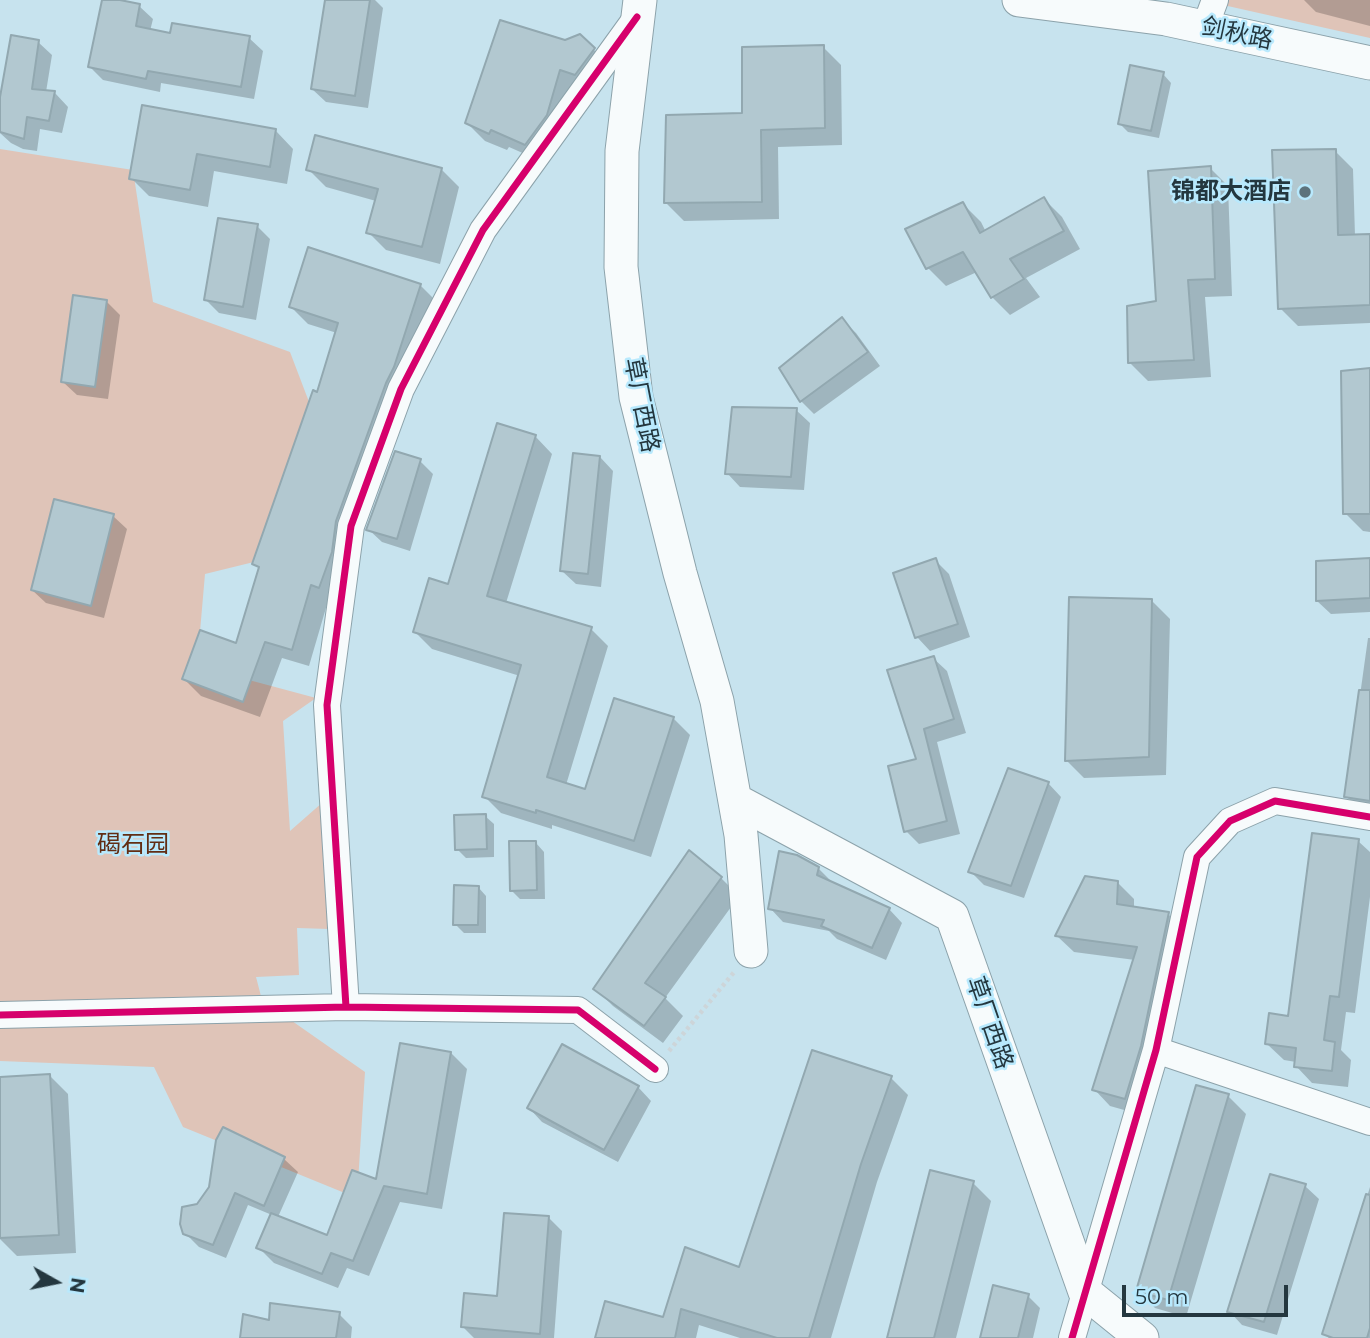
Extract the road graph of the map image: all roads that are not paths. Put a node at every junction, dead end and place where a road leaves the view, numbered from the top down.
1 (1019, 0) edge
2 (638, 9) edge
3 (1210, 13) edge
4 (1370, 63) edge
5 (735, 800) junction
6 (1370, 817) edge
7 (751, 951) road end
8 (346, 1007) junction
9 (0, 1015) edge
10 (1156, 1050) junction
11 (655, 1069) road end
12 (1370, 1122) edge
13 (1085, 1292) junction
14 (1072, 1338) edge
15 (1142, 1338) edge

1 - 3 main road, 剑秋路
2 - 5 main road, 草厂西路
2 - 8 street
3 - 4 main road, 剑秋路
5 - 7 main road, 草厂西路
5 - 13 main road, 草厂西路
6 - 10 street
8 - 9 street
8 - 11 street
10 - 12 street
10 - 13 street
13 - 14 street
13 - 15 main road

